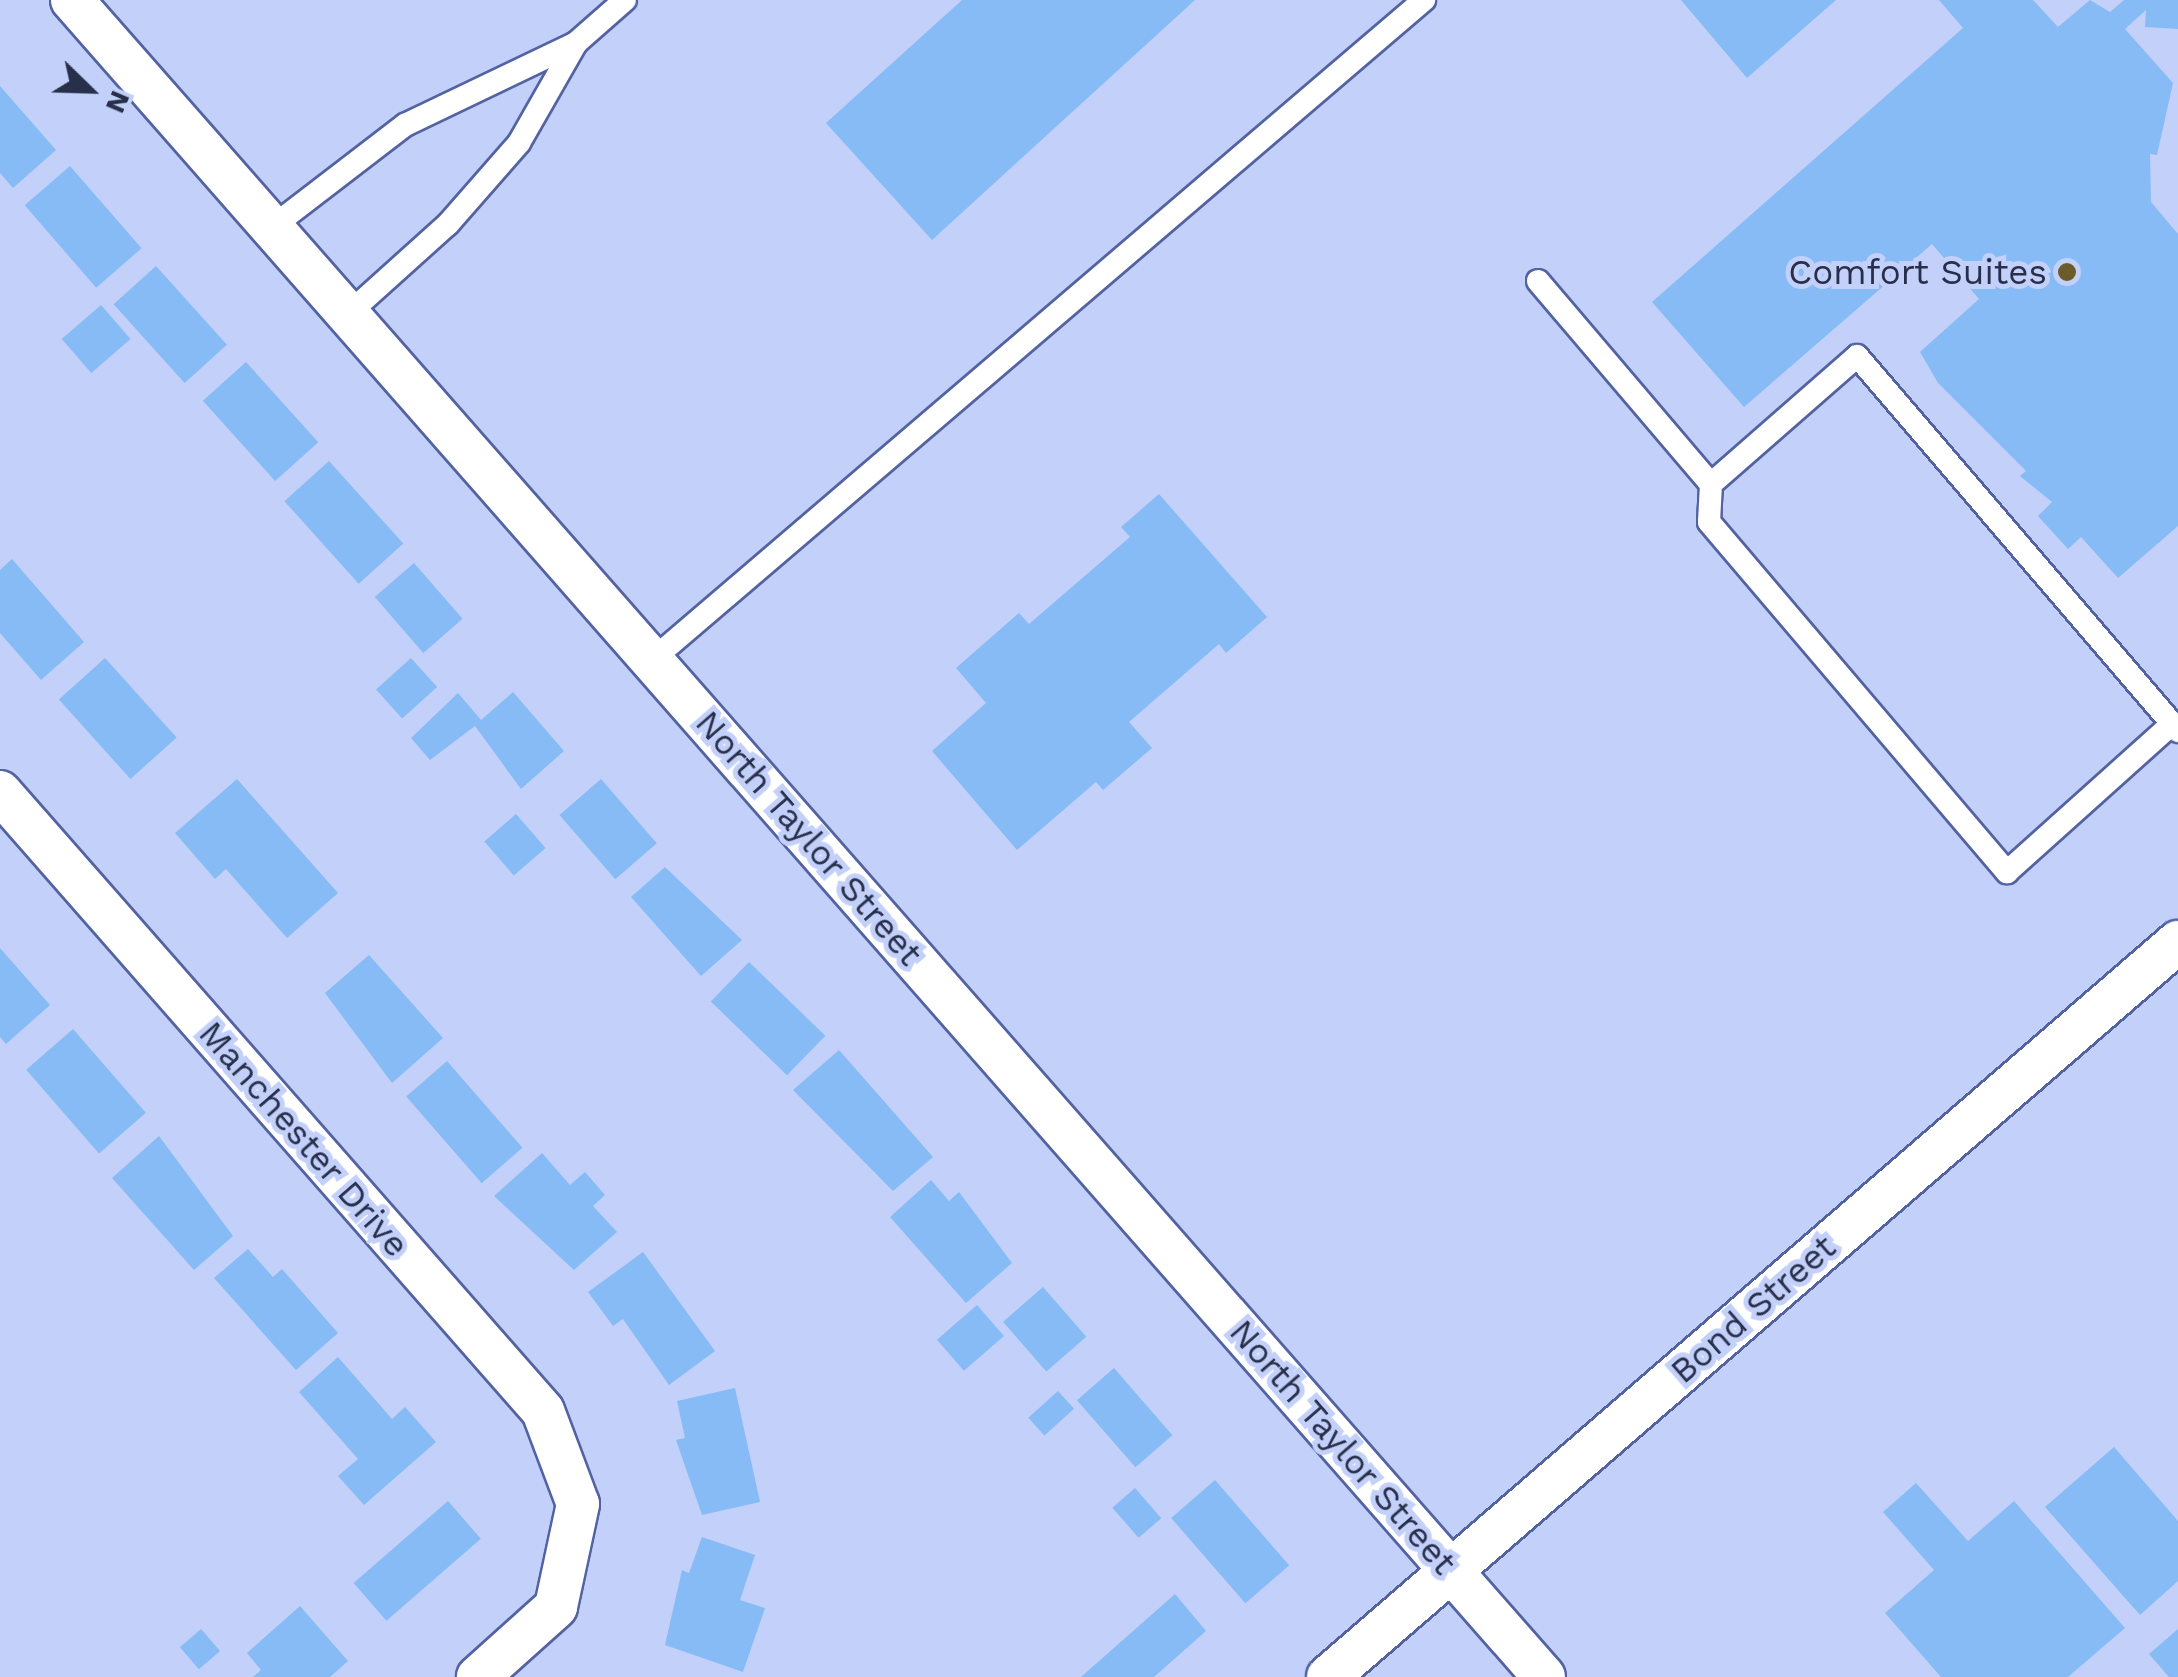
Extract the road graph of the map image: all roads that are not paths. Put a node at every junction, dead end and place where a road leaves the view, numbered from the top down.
1 (72, 0) edge
2 (625, 0) edge
3 (1424, 0) edge
4 (576, 42) junction
5 (272, 227) junction
6 (1538, 281) dead end
7 (348, 314) junction
8 (1711, 484) junction
9 (652, 660) junction
10 (2175, 727) edge
11 (0, 792) edge
12 (2178, 942) edge
13 (1451, 1570) junction
14 (478, 1677) edge
15 (1328, 1677) edge
16 (1544, 1677) edge

1 - 5 street, North Taylor Street
2 - 4 lane
3 - 9 lane
4 - 5 lane
4 - 7 lane
5 - 7 street, North Taylor Street
6 - 8 lane
7 - 9 street, North Taylor Street
8 - 10 lane
8 - 10 lane
9 - 13 street, North Taylor Street
11 - 14 street, Manchester Drive
12 - 13 street, Bond Street
13 - 15 street, Bond Street
13 - 16 street, North Taylor Street

